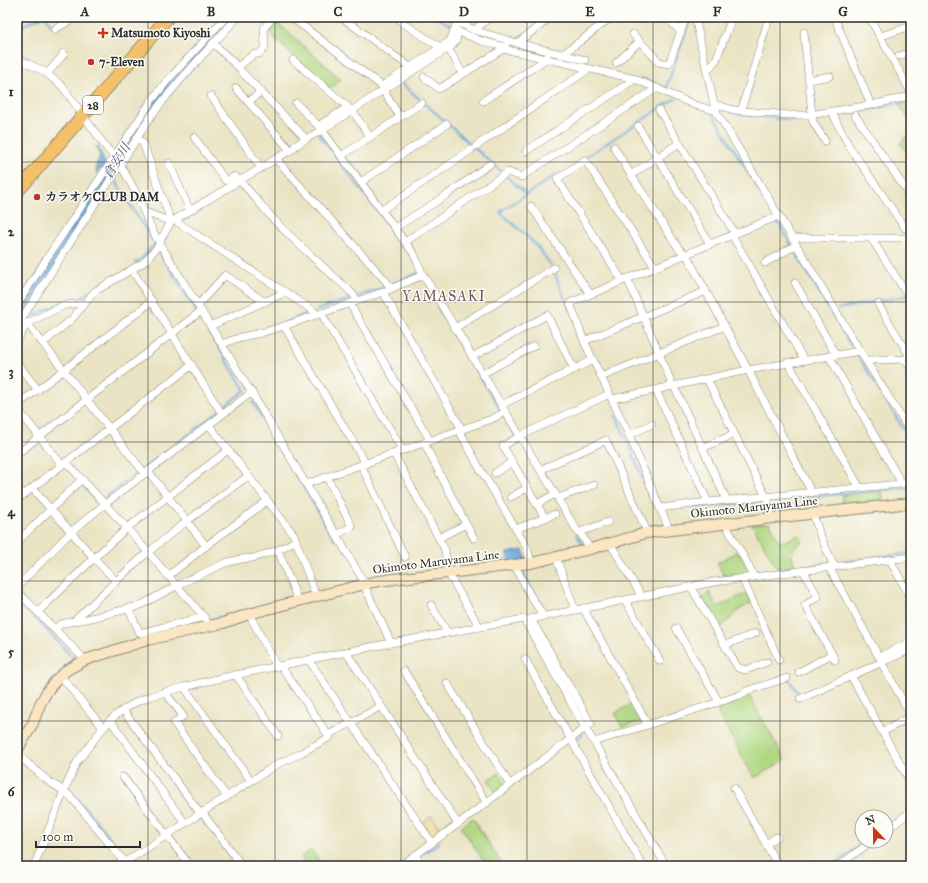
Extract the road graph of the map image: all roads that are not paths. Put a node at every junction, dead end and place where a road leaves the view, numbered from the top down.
1 (77, 17) edge
2 (168, 17) edge
3 (226, 17) edge
4 (238, 17) edge
5 (273, 17) edge
6 (291, 17) edge
7 (341, 17) edge
8 (446, 17) edge
9 (492, 17) edge
10 (551, 17) edge
11 (607, 17) edge
12 (666, 17) edge
13 (686, 17) edge
14 (695, 17) edge
15 (768, 17) edge
16 (869, 17) edge
17 (835, 19) dead end
18 (400, 22) dead end
19 (730, 23) dead end
20 (911, 26) edge
21 (456, 28) junction
22 (54, 29) dead end
23 (474, 30) junction
24 (681, 32) junction
25 (804, 32) dead end
26 (633, 34) dead end
27 (884, 35) dead end
28 (640, 41) junction
29 (517, 43) junction
30 (213, 44) junction
31 (506, 45) junction
32 (440, 47) junction
33 (448, 48) junction
34 (63, 52) dead end
35 (911, 52) edge
36 (562, 55) junction
37 (547, 56) junction
38 (899, 56) dead end
39 (17, 58) edge
40 (293, 60) dead end
41 (585, 60) dead end
42 (616, 63) dead end
43 (410, 67) junction
44 (589, 69) junction
45 (241, 71) dead end
46 (707, 71) junction
47 (47, 74) junction
48 (463, 74) junction
49 (830, 76) dead end
50 (424, 77) dead end
51 (635, 79) junction
52 (809, 80) junction
53 (236, 88) dead end
54 (657, 88) junction
55 (383, 90) junction
56 (259, 92) junction
57 (911, 92) edge
58 (211, 96) dead end
59 (911, 96) edge
60 (483, 101) dead end
61 (249, 102) junction
62 (296, 103) dead end
63 (422, 103) dead end
64 (871, 105) junction
65 (715, 108) junction
66 (352, 110) junction
67 (659, 110) dead end
68 (741, 111) junction
69 (833, 114) junction
70 (83, 115) junction
71 (855, 115) dead end
72 (400, 117) junction
73 (812, 118) junction
74 (447, 124) dead end
75 (638, 126) dead end
76 (319, 130) junction
77 (194, 137) dead end
78 (370, 137) junction
79 (137, 138) junction
80 (305, 138) junction
81 (825, 141) dead end
82 (679, 143) junction
83 (614, 147) dead end
84 (289, 148) junction
85 (526, 151) dead end
86 (342, 156) junction
87 (657, 158) junction
88 (276, 159) junction
89 (117, 160) junction
90 (169, 163) dead end
91 (490, 164) dead end
92 (260, 166) junction
93 (631, 175) junction
94 (240, 180) junction
95 (361, 182) junction
96 (17, 192) edge
97 (911, 195) edge
98 (531, 206) dead end
99 (189, 209) junction
100 (382, 210) junction
101 (145, 212) junction
102 (777, 217) junction
103 (170, 221) junction
104 (911, 224) edge
105 (395, 228) junction
106 (734, 234) junction
107 (792, 238) junction
108 (871, 238) junction
109 (911, 238) edge
110 (406, 242) junction
111 (160, 244) junction
112 (710, 244) junction
113 (793, 247) junction
114 (686, 254) junction
115 (765, 263) dead end
116 (655, 267) junction
117 (554, 268) dead end
118 (132, 270) junction
119 (421, 276) junction
120 (625, 279) junction
121 (795, 283) dead end
122 (911, 287) edge
123 (391, 289) junction
124 (706, 291) junction
125 (286, 292) junction
126 (383, 292) junction
127 (590, 294) junction
128 (152, 301) junction
129 (358, 301) junction
130 (265, 302) junction
131 (85, 303) junction
132 (350, 304) junction
133 (878, 304) dead end
134 (17, 305) edge
135 (199, 310) junction
136 (319, 314) junction
137 (643, 317) junction
138 (27, 323) junction
139 (17, 326) edge
140 (210, 326) junction
141 (284, 326) junction
142 (725, 326) junction
143 (455, 328) junction
144 (172, 333) junction
145 (17, 341) edge
146 (584, 341) junction
147 (43, 343) junction
148 (222, 344) junction
149 (534, 346) dead end
150 (857, 351) junction
151 (659, 353) junction
152 (832, 355) junction
153 (472, 357) junction
154 (593, 360) junction
155 (804, 360) junction
156 (866, 360) junction
157 (788, 362) junction
158 (908, 362) edge
159 (17, 363) edge
160 (192, 365) junction
161 (574, 369) junction
162 (64, 370) junction
163 (748, 370) junction
164 (482, 374) junction
165 (601, 377) junction
166 (707, 379) junction
167 (673, 386) junction
168 (38, 390) junction
169 (656, 390) junction
170 (252, 392) junction
171 (610, 397) junction
172 (86, 399) junction
173 (501, 405) junction
174 (17, 407) edge
175 (220, 412) junction
176 (503, 413) junction
177 (652, 424) dead end
178 (209, 425) junction
179 (110, 428) junction
180 (460, 428) junction
181 (911, 433) edge
182 (734, 434) junction
183 (39, 436) junction
184 (629, 436) junction
185 (518, 437) junction
186 (426, 440) junction
187 (400, 446) dead end
188 (703, 448) junction
189 (228, 450) junction
190 (17, 454) edge
191 (394, 454) junction
192 (512, 462) junction
193 (364, 463) junction
194 (64, 464) junction
195 (540, 470) junction
196 (144, 471) junction
197 (495, 473) dead end
198 (248, 476) junction
199 (327, 477) junction
200 (80, 481) junction
201 (911, 483) edge
202 (306, 484) junction
203 (902, 484) junction
204 (17, 485) edge
205 (594, 485) dead end
206 (32, 488) junction
207 (527, 488) junction
208 (860, 488) junction
209 (812, 493) junction
210 (23, 495) junction
211 (555, 496) junction
212 (167, 497) junction
213 (512, 497) dead end
214 (767, 499) junction
215 (17, 500) edge
216 (267, 500) junction
217 (103, 501) junction
218 (727, 501) junction
219 (708, 502) junction
220 (911, 503) edge
221 (537, 504) junction
222 (49, 508) junction
223 (661, 509) junction
224 (555, 514) dead end
225 (813, 514) junction
226 (772, 515) junction
227 (545, 518) junction
228 (187, 521) junction
229 (608, 522) dead end
230 (466, 524) junction
231 (725, 524) junction
232 (668, 527) junction
233 (127, 528) junction
234 (516, 529) junction
235 (646, 530) junction
236 (71, 532) junction
237 (580, 532) junction
238 (337, 534) junction
239 (439, 538) junction
240 (474, 538) dead end
241 (17, 542) edge
242 (296, 542) junction
243 (610, 543) junction
244 (206, 546) junction
245 (588, 546) junction
246 (278, 550) junction
247 (148, 552) junction
248 (405, 557) dead end
249 (556, 557) junction
250 (911, 557) edge
251 (94, 558) junction
252 (530, 560) junction
253 (890, 560) junction
254 (832, 565) junction
255 (515, 566) junction
256 (448, 570) junction
257 (803, 570) junction
258 (752, 574) junction
259 (168, 576) junction
260 (742, 578) junction
261 (116, 581) junction
262 (364, 582) junction
263 (176, 586) junction
264 (17, 587) edge
265 (692, 587) junction
266 (17, 591) edge
267 (315, 594) junction
268 (640, 595) junction
269 (297, 598) junction
270 (911, 599) edge
271 (625, 600) junction
272 (431, 605) dead end
273 (128, 608) junction
274 (574, 608) junction
275 (583, 608) junction
276 (38, 612) junction
277 (249, 614) junction
278 (541, 614) junction
279 (527, 619) junction
280 (74, 621) junction
281 (206, 621) junction
282 (478, 626) junction
283 (676, 628) dead end
284 (55, 629) junction
285 (446, 631) junction
286 (756, 634) dead end
287 (391, 642) junction
288 (911, 643) edge
289 (725, 645) junction
290 (911, 649) edge
291 (346, 652) junction
292 (525, 659) dead end
293 (84, 660) junction
294 (310, 660) junction
295 (779, 660) dead end
296 (660, 662) dead end
297 (767, 662) dead end
298 (881, 662) junction
299 (279, 666) junction
300 (404, 671) dead end
301 (799, 672) dead end
302 (236, 675) junction
303 (61, 676) junction
304 (851, 676) junction
305 (787, 678) dead end
306 (447, 683) dead end
307 (184, 687) junction
308 (165, 692) junction
309 (800, 699) dead end
310 (718, 700) junction
311 (381, 706) junction
312 (123, 710) junction
313 (911, 715) edge
314 (110, 720) junction
315 (351, 723) junction
316 (647, 723) junction
317 (102, 727) junction
318 (586, 728) junction
319 (883, 732) junction
320 (328, 735) junction
321 (278, 736) dead end
322 (571, 742) junction
323 (594, 742) junction
324 (17, 753) edge
325 (122, 777) dead end
326 (251, 781) junction
327 (911, 782) edge
328 (510, 785) junction
329 (734, 788) dead end
330 (64, 791) junction
331 (227, 797) junction
332 (486, 803) junction
333 (911, 811) edge
334 (201, 813) junction
335 (185, 823) junction
336 (458, 824) junction
337 (894, 825) edge
338 (166, 835) junction
339 (777, 837) dead end
340 (432, 844) junction
341 (766, 844) junction
342 (861, 849) edge
343 (415, 855) junction
344 (126, 862) edge
345 (34, 866) edge
346 (116, 866) edge
347 (190, 866) edge
348 (242, 866) edge
349 (400, 866) edge
350 (422, 866) edge
351 (643, 866) edge
352 (666, 866) edge
353 (778, 866) edge
354 (838, 866) edge

1 - 22 street
2 - 70 main road, 28
3 - 89 street
4 - 30 street
5 - 30 street
6 - 43 street
7 - 43 street
8 - 21 street
9 - 23 street
10 - 29 street
11 - 36 street
12 - 24 street
13 - 24 street
14 - 46 street
15 - 68 street
16 - 57 street
17 - 64 street
18 - 32 street
19 - 46 street
20 - 27 street
21 - 23 street
21 - 31 street
21 - 32 street
21 - 33 street
23 - 31 street
24 - 28 street
25 - 52 street
26 - 28 street
28 - 42 street
29 - 31 street
29 - 37 street
30 - 79 street
31 - 37 street
31 - 48 street
32 - 43 street
33 - 48 street
33 - 55 street
34 - 47 street
35 - 38 street
36 - 37 street
36 - 41 street
37 - 44 street
37 - 60 street
39 - 47 street
40 - 76 street
44 - 51 street
44 - 100 street
45 - 56 street
46 - 65 street
47 - 70 street
48 - 50 street
49 - 52 street
51 - 54 street
51 - 85 street
52 - 73 street
53 - 61 street
54 - 65 street
54 - 110 street
55 - 66 street
55 - 72 street
56 - 61 street
56 - 80 street
58 - 92 street
59 - 64 street
61 - 84 street
62 - 76 street
63 - 72 street
64 - 69 street
65 - 68 street
65 - 102 street
66 - 76 street
66 - 78 street
67 - 82 street
68 - 73 street
69 - 73 street
69 - 104 street
70 - 89 street
70 - 96 main road, 28
71 - 97 street
72 - 78 street
73 - 81 street
74 - 95 street
75 - 87 street
76 - 80 street
76 - 86 street
77 - 94 street
78 - 86 street
79 - 89 street
79 - 103 street
80 - 84 street
82 - 87 street
82 - 106 street
83 - 93 street
84 - 88 street
86 - 95 street
87 - 93 street
87 - 112 street
88 - 92 street
88 - 123 street
89 - 101 street
89 - 134 street
89 - 139 street
90 - 99 street
91 - 105 street
92 - 94 street
93 - 114 street
94 - 99 street
94 - 129 street
95 - 100 street
98 - 127 street
99 - 103 street
100 - 105 street
101 - 103 street
101 - 111 street
102 - 106 street
102 - 107 street
103 - 111 street
103 - 125 street
105 - 110 street
106 - 112 street
106 - 155 street
107 - 108 street
107 - 113 street
108 - 109 street
108 - 122 street
110 - 119 street
111 - 118 street
111 - 135 street
112 - 114 street
113 - 115 street
113 - 150 street
114 - 116 street
114 - 124 street
116 - 120 street
116 - 120 street
117 - 143 street
118 - 128 street
118 - 131 street
119 - 123 street
119 - 143 street
120 - 127 street
120 - 137 street
121 - 152 street
123 - 126 street
124 - 137 street
124 - 142 street
125 - 130 street
125 - 136 street
126 - 129 street
126 - 180 street
127 - 146 street
128 - 144 street
128 - 162 street
129 - 132 street
130 - 135 street
130 - 140 street
131 - 138 street
131 - 147 street
132 - 136 street
132 - 186 street
133 - 158 street
135 - 140 street
135 - 144 street
136 - 141 street
136 - 187 street
137 - 146 street
137 - 151 street
138 - 145 street
138 - 147 street
140 - 148 street
141 - 148 street
141 - 193 street
142 - 151 street
142 - 163 street
143 - 153 street
144 - 160 street
144 - 172 street
146 - 154 street
147 - 162 street
148 - 170 street
149 - 164 street
150 - 152 street
150 - 156 street
151 - 165 street
151 - 167 street
152 - 155 street
152 - 203 street
153 - 161 street
153 - 164 street
154 - 161 street
154 - 165 street
155 - 157 street
156 - 158 street
156 - 181 street
157 - 163 street
157 - 208 street
159 - 168 street
160 - 175 street
160 - 179 street
161 - 173 street
162 - 168 street
162 - 172 street
163 - 166 street
163 - 209 street
164 - 173 street
165 - 171 street
166 - 167 street
166 - 182 street
167 - 169 street
167 - 188 street
168 - 174 street
169 - 171 street
169 - 219 street
170 - 175 street
170 - 202 street
171 - 184 street
171 - 185 street
172 - 179 street
172 - 183 street
173 - 176 street
174 - 183 street
175 - 178 street
176 - 180 street
176 - 185 street
177 - 184 street
178 - 189 street
178 - 196 street
179 - 194 street
179 - 196 street
180 - 186 street
180 - 234 street
182 - 188 street
182 - 214 street
183 - 190 street
183 - 194 street
184 - 223 street
185 - 192 street
185 - 195 street
186 - 191 street
186 - 230 street
188 - 218 street
189 - 198 street
189 - 212 street
191 - 193 street
191 - 239 street
192 - 197 street
192 - 207 street
193 - 199 street
193 - 248 street
194 - 200 street
194 - 206 street
195 - 211 street
195 - 235 street
196 - 212 street
196 - 217 street
198 - 216 street
198 - 228 street
199 - 202 street
199 - 238 street
200 - 217 street
200 - 222 street
201 - 203 street
202 - 238 street
203 - 208 street
204 - 210 street
205 - 211 street
206 - 210 street
206 - 222 street
207 - 213 street
207 - 221 street
208 - 209 street
209 - 214 street
210 - 215 street
211 - 221 street
211 - 237 street
212 - 228 street
212 - 233 street
214 - 218 street
214 - 226 street
216 - 242 street
216 - 244 street
217 - 233 street
217 - 236 street
218 - 219 street
219 - 223 street
220 - 225 main road, Okimoto Maruyama Line
221 - 227 street
222 - 236 street
222 - 241 street
223 - 232 street
224 - 227 street
225 - 226 main road, Okimoto Maruyama Line
225 - 254 street
226 - 231 main road, Okimoto Maruyama Line
227 - 234 street
228 - 244 street
228 - 247 street
229 - 237 street
230 - 239 street
230 - 240 street
231 - 232 main road, Okimoto Maruyama Line
231 - 258 street
232 - 235 main road, Okimoto Maruyama Line
233 - 247 street
233 - 251 street
234 - 252 street
235 - 243 main road, Okimoto Maruyama Line
236 - 251 street
236 - 264 street
237 - 245 street
238 - 262 street
239 - 256 street
242 - 246 street
242 - 267 street
243 - 245 main road, Okimoto Maruyama Line
243 - 268 street
244 - 259 street
245 - 249 main road, Okimoto Maruyama Line
246 - 263 street
246 - 269 street
247 - 259 street
247 - 261 street
249 - 252 main road, Okimoto Maruyama Line
249 - 274 street
250 - 253 street
251 - 261 street
251 - 276 street
252 - 255 main road, Okimoto Maruyama Line
253 - 254 street
253 - 270 street
254 - 257 street
254 - 288 street
255 - 256 main road, Okimoto Maruyama Line
255 - 278 street
256 - 262 main road, Okimoto Maruyama Line
256 - 282 street
257 - 258 street
257 - 301 street
258 - 260 street
259 - 263 street
260 - 265 street
260 - 295 street
261 - 280 street
262 - 267 main road, Okimoto Maruyama Line
262 - 287 street
263 - 273 street
263 - 281 street
265 - 268 street
265 - 289 street
266 - 276 street
267 - 269 main road, Okimoto Maruyama Line
268 - 271 street
269 - 277 main road, Okimoto Maruyama Line
271 - 275 street
271 - 296 street
272 - 285 street
273 - 280 street
273 - 281 street
274 - 275 street
274 - 278 street
275 - 316 street
276 - 284 street
277 - 281 main road, Okimoto Maruyama Line
277 - 299 street
278 - 279 street
279 - 282 street
279 - 318 street
280 - 284 street
281 - 293 main road, Okimoto Maruyama Line
282 - 285 street
283 - 310 street
284 - 293 street
285 - 287 street
286 - 289 street
287 - 291 street
289 - 297 street
290 - 298 street
291 - 294 street
291 - 311 street
292 - 322 street
293 - 303 main road, Okimoto Maruyama Line
294 - 299 street
294 - 315 street
298 - 304 street
298 - 313 street
299 - 302 street
299 - 320 street
300 - 332 street
302 - 307 street
302 - 321 street
303 - 317 street
303 - 324 main road, Okimoto Maruyama Line
304 - 309 street
304 - 319 street
305 - 310 street
306 - 328 street
307 - 308 street
307 - 326 street
308 - 312 street
308 - 331 street
310 - 316 street
311 - 315 street
311 - 336 street
312 - 314 street
312 - 334 street
313 - 319 street
314 - 317 street
314 - 335 street
315 - 320 street
315 - 340 street
316 - 323 street
317 - 330 street
318 - 322 street
318 - 323 street
319 - 327 street
320 - 326 street
322 - 328 street
322 - 351 street
323 - 352 street
324 - 330 street
325 - 338 street
326 - 331 street
328 - 332 street
329 - 341 street
330 - 344 street
330 - 345 street
331 - 334 street
332 - 336 street
333 - 337 street
334 - 335 street
334 - 348 street
335 - 338 street
336 - 340 street
338 - 344 street
338 - 347 street
339 - 341 street
340 - 343 street
341 - 353 street
342 - 354 street
343 - 349 street
343 - 350 street
344 - 346 street

